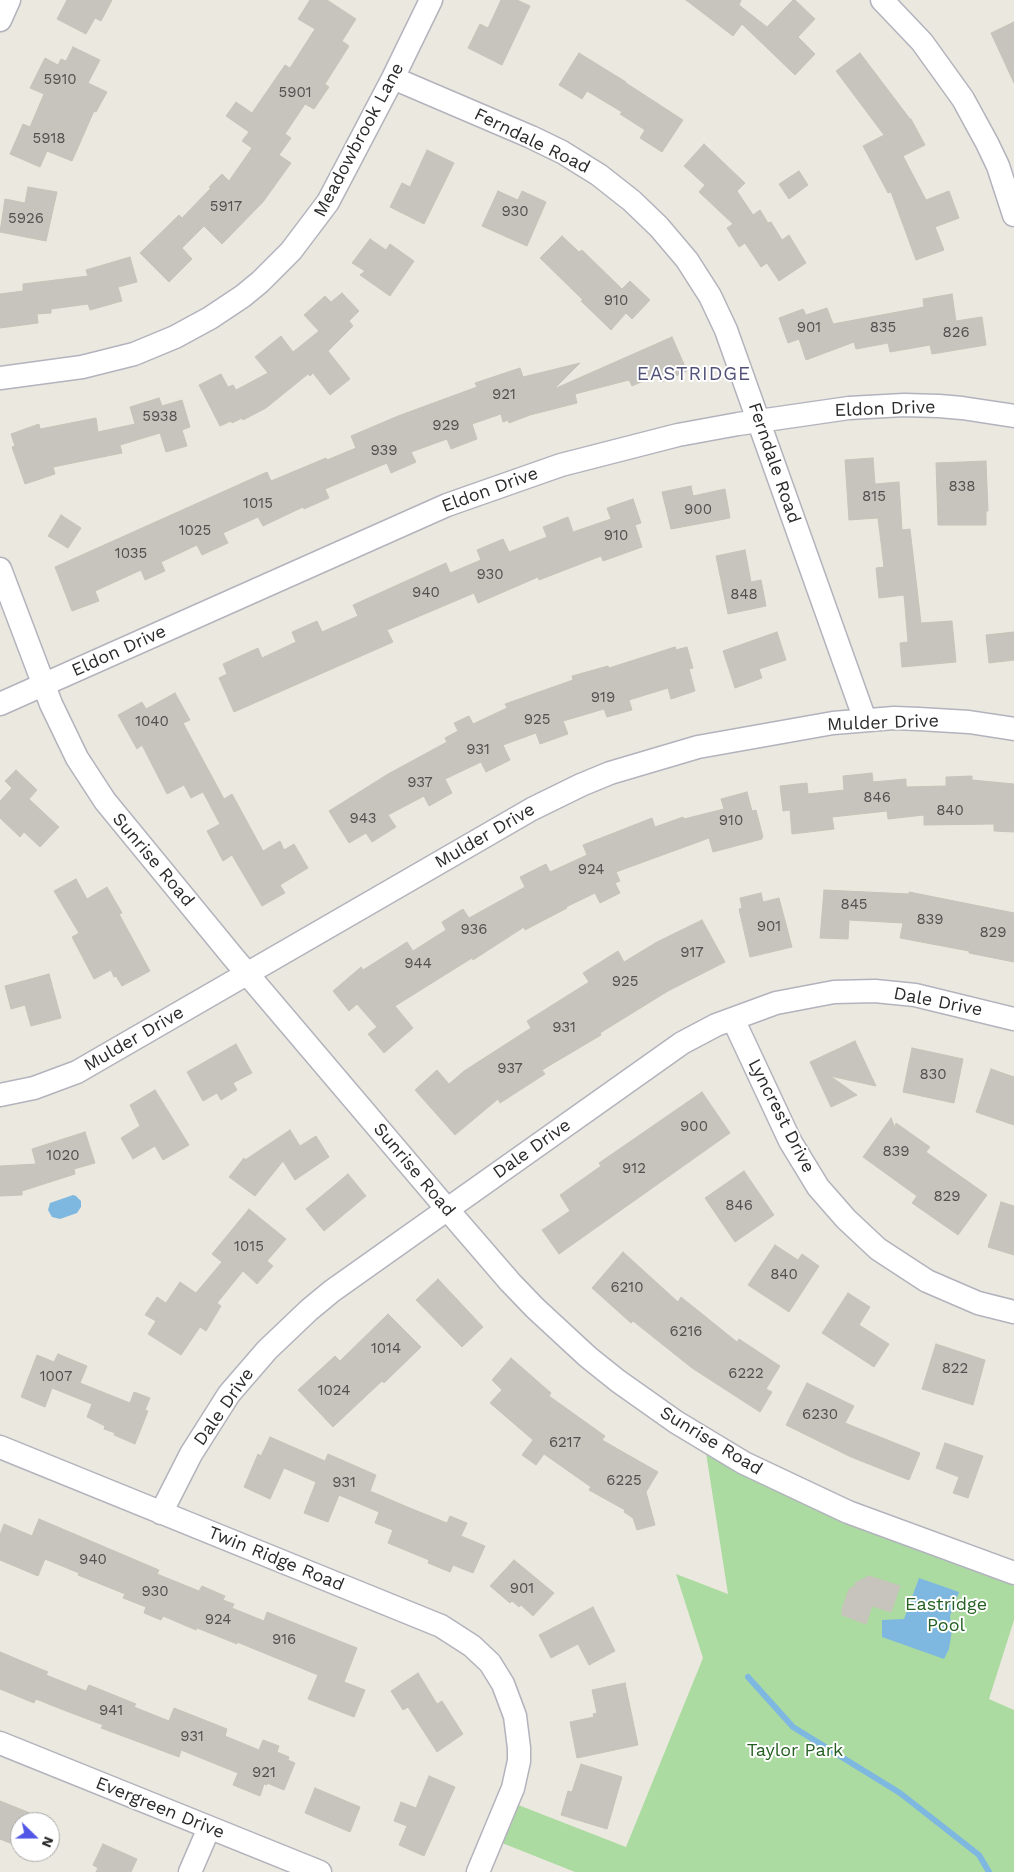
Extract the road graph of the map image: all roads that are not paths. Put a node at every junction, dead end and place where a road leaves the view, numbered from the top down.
1 (9, 0) edge
2 (431, 0) edge
3 (882, 0) edge
4 (0, 20) edge
5 (393, 78) junction
6 (1014, 214) edge
7 (0, 378) edge
8 (1014, 416) edge
9 (759, 421) junction
10 (0, 569) edge
11 (43, 686) junction
12 (0, 704) edge
13 (865, 720) junction
14 (1014, 729) edge
15 (248, 974) junction
16 (733, 1019) junction
17 (1014, 1019) edge
18 (0, 1095) edge
19 (447, 1209) junction
20 (1014, 1312) edge
21 (0, 1447) edge
22 (161, 1513) junction
23 (1014, 1573) edge
24 (0, 1743) edge
25 (209, 1828) junction
26 (190, 1872) edge
27 (320, 1872) edge
28 (478, 1872) edge

1 - 4 street
2 - 5 street, Meadowbrook Lane
3 - 6 street
5 - 7 street, Meadowbrook Lane
5 - 9 street, Ferndale Road
8 - 9 street, Eldon Drive
9 - 11 street, Eldon Drive
9 - 13 street, Ferndale Road
10 - 11 street, Sunrise Road
11 - 12 street, Eldon Drive
11 - 15 street, Sunrise Road
13 - 14 street, Mulder Drive
13 - 15 street, Mulder Drive
15 - 18 street, Mulder Drive
15 - 19 street, Sunrise Road
16 - 17 street, Dale Drive
16 - 19 street, Dale Drive
16 - 20 street, Lyncrest Drive
19 - 22 street, Dale Drive
19 - 23 street, Sunrise Road
21 - 22 street, Twin Ridge Road
22 - 28 street, Twin Ridge Road
24 - 25 street, Evergreen Drive
25 - 26 street
25 - 27 street, Evergreen Drive

